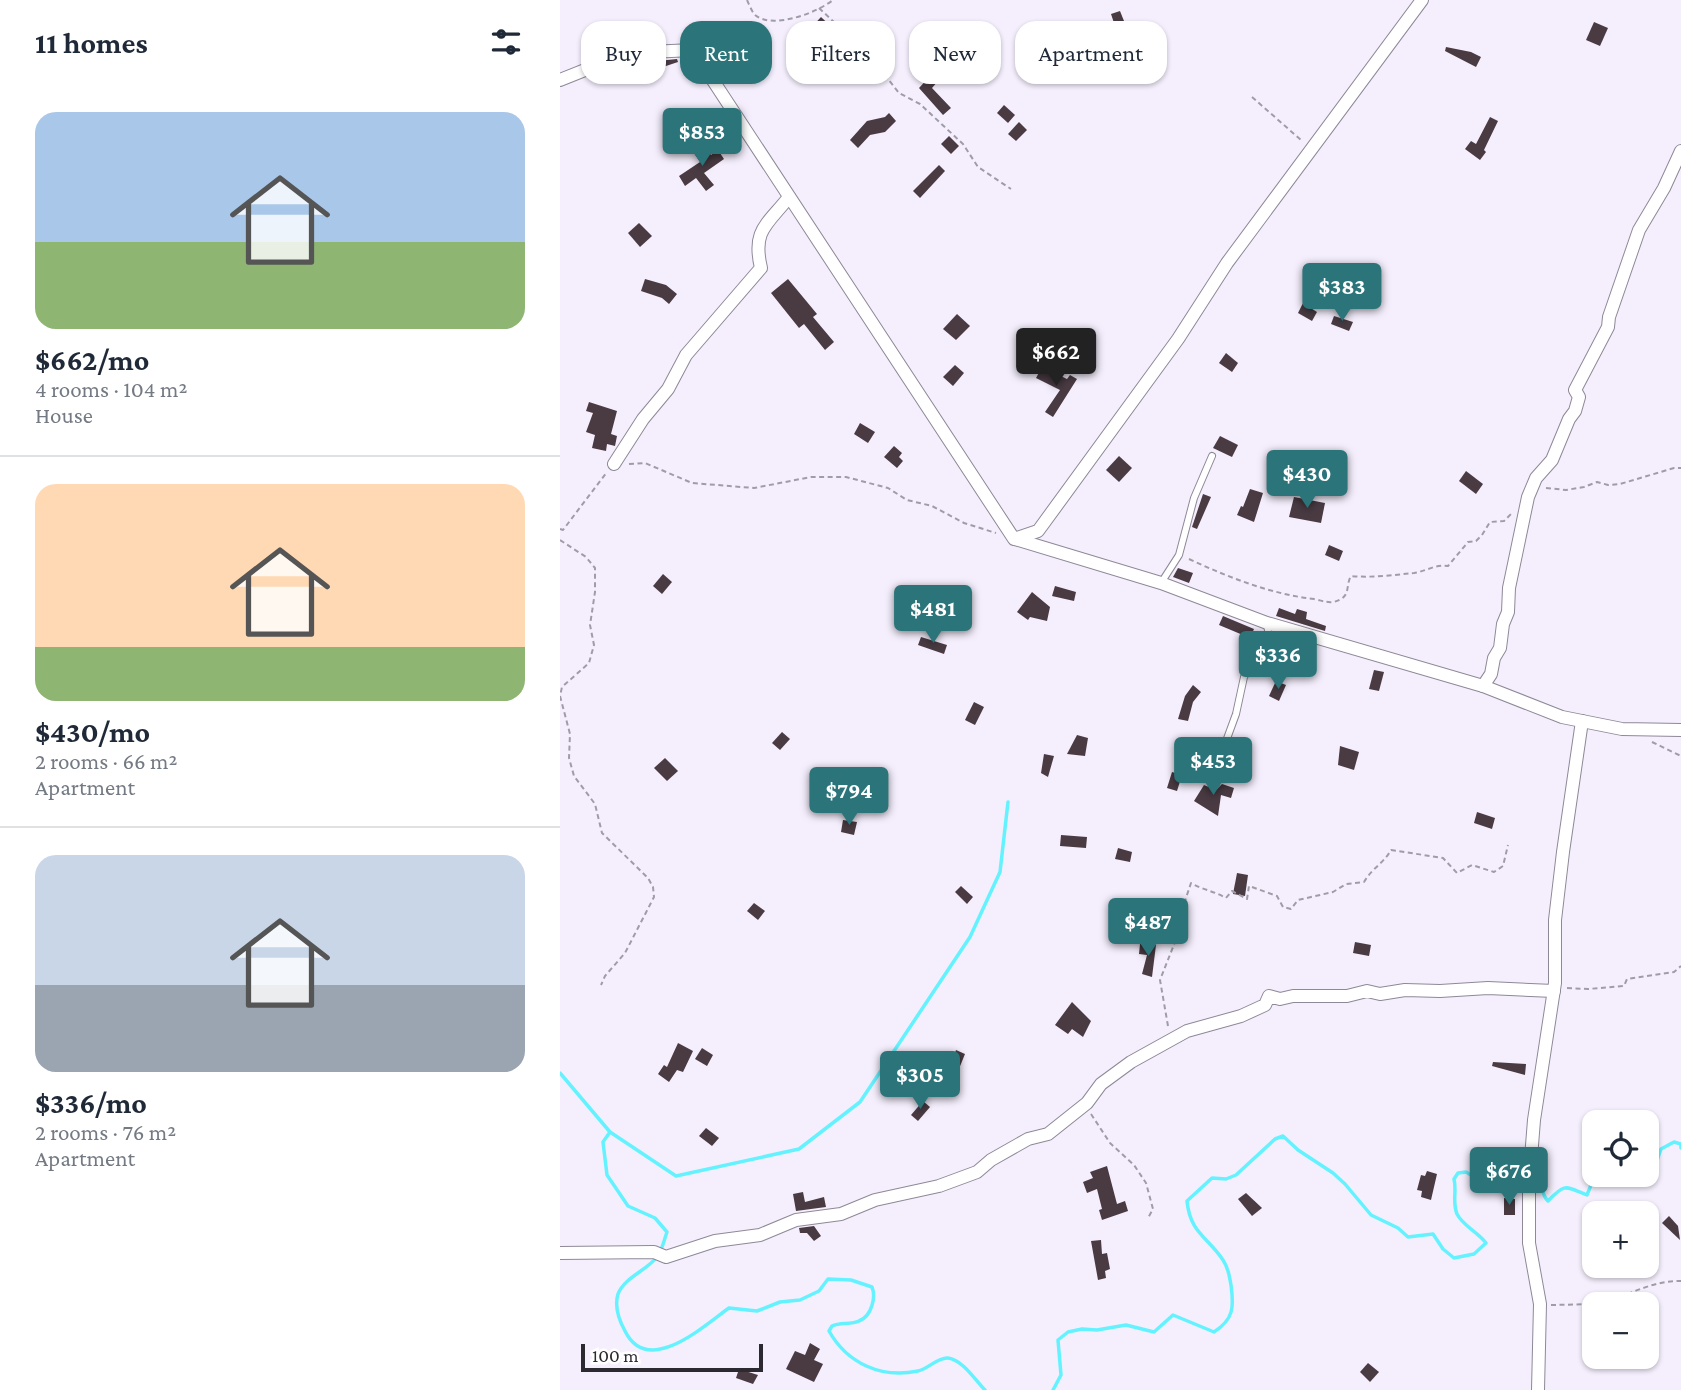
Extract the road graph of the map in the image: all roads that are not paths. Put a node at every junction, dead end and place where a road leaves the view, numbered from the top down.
1 (1422, 0) edge
2 (560, 80) edge
3 (1681, 151) edge
4 (789, 197) junction
5 (1212, 456) dead end
6 (614, 464) road end
7 (1014, 538) junction
8 (1161, 583) junction
9 (1267, 623) junction
10 (1483, 686) junction
11 (1582, 721) junction
12 (1681, 730) edge
13 (1216, 784) dead end
14 (1554, 990) junction
15 (560, 1253) edge
16 (1538, 1390) edge

1 - 7 street
2 - 4 street
3 - 10 street
4 - 6 street
4 - 7 street
5 - 8 lane
7 - 8 street
8 - 9 street
9 - 10 street
9 - 13 lane
10 - 11 street
11 - 12 street
11 - 14 street
14 - 15 street
14 - 16 street

